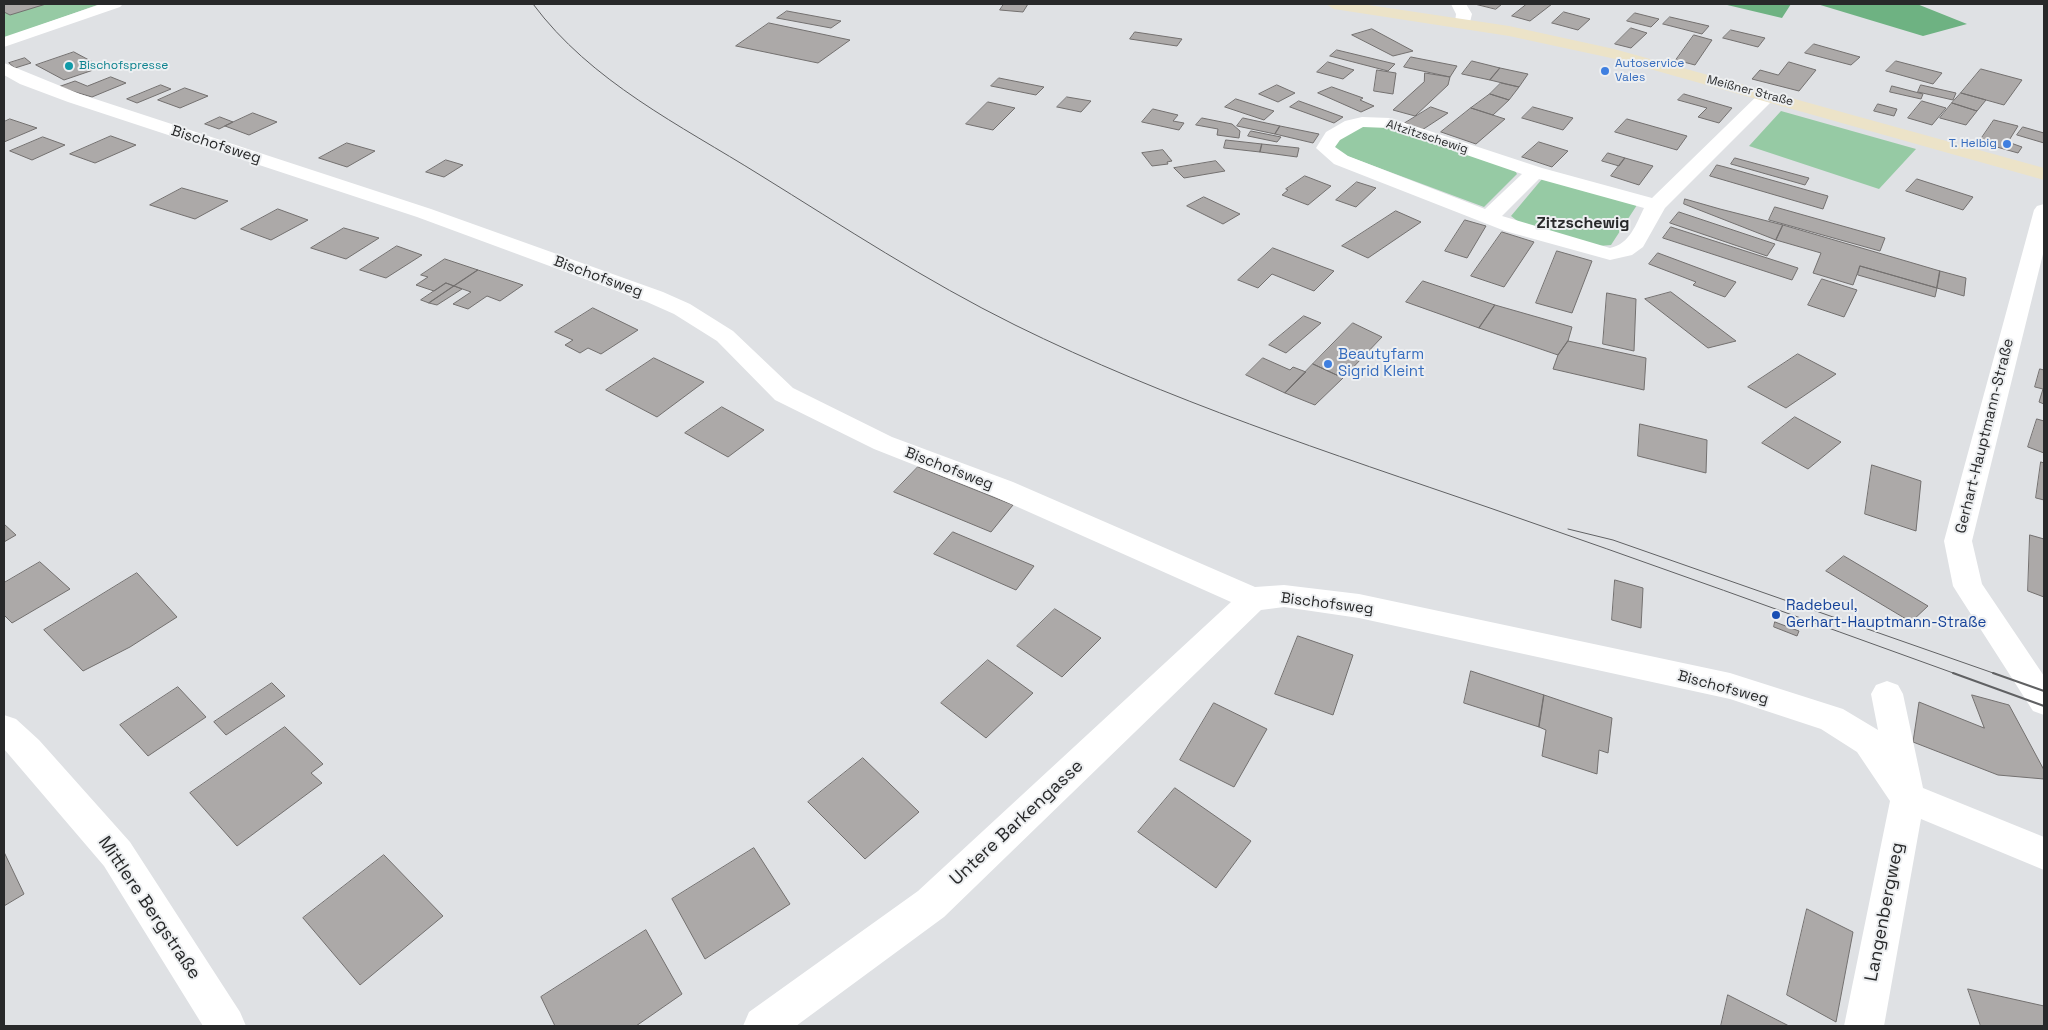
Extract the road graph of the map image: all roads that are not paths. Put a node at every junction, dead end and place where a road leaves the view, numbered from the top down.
1 (115, 4) edge
2 (1334, 4) edge
3 (1459, 4) edge
4 (1463, 23) junction
5 (4, 42) edge
6 (4, 68) edge
7 (1767, 96) junction
8 (1535, 172) junction
9 (2044, 174) edge
10 (1656, 205) junction
11 (2044, 210) edge
12 (1489, 217) junction
13 (1254, 599) junction
14 (1887, 694) dead end
15 (2044, 702) edge
16 (4, 729) edge
17 (1908, 798) junction
18 (2044, 854) edge
19 (226, 1026) edge
20 (763, 1026) edge
21 (1864, 1026) edge

1 - 5 street
2 - 4 main road, Meißner Straße
3 - 4 street
4 - 7 main road, Meißner Straße
6 - 13 street, Bischofsweg
7 - 9 main road, Meißner Straße
7 - 10 street, Altzitzschewig
8 - 10 street, Altzitzschewig
8 - 12 street
8 - 12 street, Altzitzschewig
10 - 12 street, Altzitzschewig
11 - 15 street, Gerhart-Hauptmann-Straße
13 - 17 street, Bischofsweg
13 - 20 street, Untere Barkengasse
14 - 17 street
16 - 19 street, Mittlere Bergstraße
17 - 18 street
17 - 21 street, Langenbergweg

